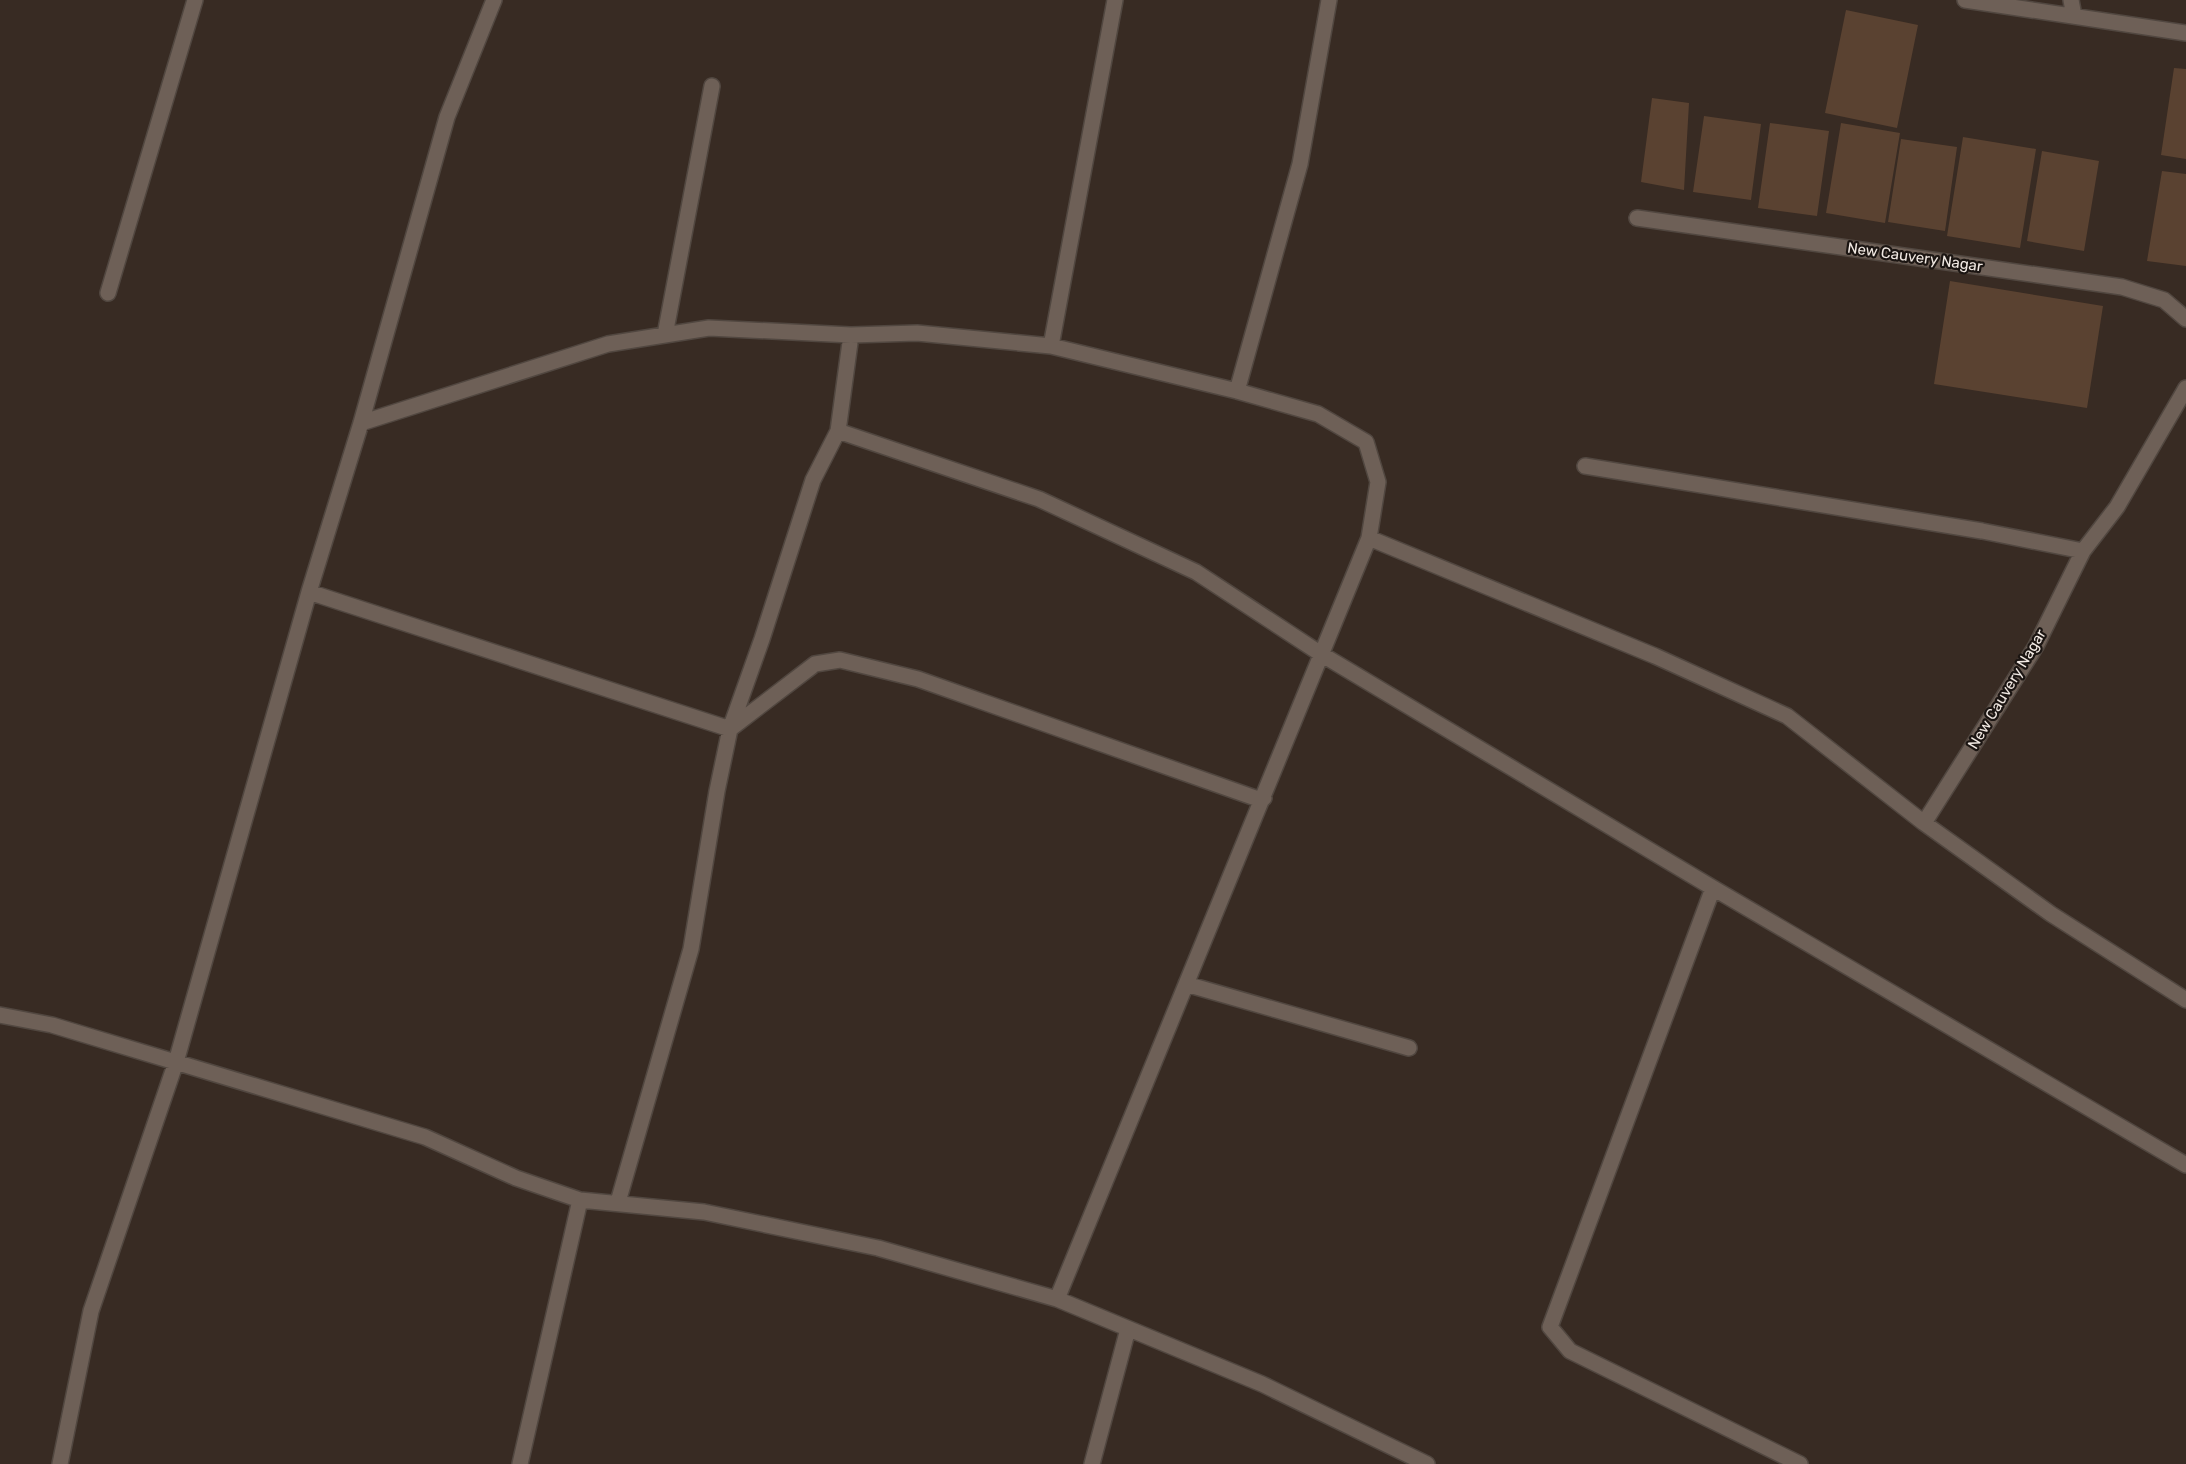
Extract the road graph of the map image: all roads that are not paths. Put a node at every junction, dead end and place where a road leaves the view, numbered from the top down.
1 (195, 0) edge
2 (494, 0) edge
3 (1115, 0) edge
4 (1329, 0) edge
5 (1965, 0) edge
6 (2071, 0) edge
7 (2074, 16) junction
8 (2186, 32) edge
9 (712, 86) dead end
10 (1636, 218) dead end
11 (108, 293) dead end
12 (2186, 319) edge
13 (665, 335) junction
14 (851, 336) junction
15 (1051, 346) junction
16 (2186, 388) edge
17 (1237, 391) junction
18 (361, 423) junction
19 (838, 431) junction
20 (1585, 466) dead end
21 (1369, 538) junction
22 (2082, 551) junction
23 (309, 592) junction
24 (1321, 654) junction
25 (730, 728) junction
26 (1263, 799) junction
27 (1924, 823) junction
28 (1713, 888) junction
29 (1186, 984) junction
30 (2186, 1000) edge
31 (0, 1015) edge
32 (1409, 1048) dead end
33 (176, 1062) junction
34 (2186, 1165) edge
35 (580, 1200) junction
36 (618, 1202) junction
37 (1057, 1300) junction
38 (1128, 1329) junction
39 (60, 1464) edge
40 (520, 1464) edge
41 (1092, 1464) edge
42 (1427, 1464) edge
43 (1800, 1464) edge

1 - 11 street
2 - 18 street
3 - 15 street
4 - 17 street
5 - 7 street
6 - 7 street
7 - 8 street
9 - 13 street
10 - 12 street, New Cauvery Nagar
13 - 14 street
13 - 18 street
14 - 15 street
14 - 19 street
15 - 17 street
16 - 22 street, New Cauvery Nagar
17 - 21 street
18 - 23 street
19 - 24 street
19 - 25 street
20 - 22 street
21 - 24 street
21 - 27 street
22 - 27 street, New Cauvery Nagar
23 - 25 street
23 - 33 street
24 - 26 street
24 - 28 street
25 - 26 street
25 - 36 street
26 - 29 street
27 - 30 street
28 - 34 street
28 - 43 street
29 - 32 street
29 - 37 street
31 - 33 street
33 - 35 street
33 - 39 street
35 - 36 street
35 - 40 street
36 - 37 street
37 - 38 street
38 - 41 street
38 - 42 street

